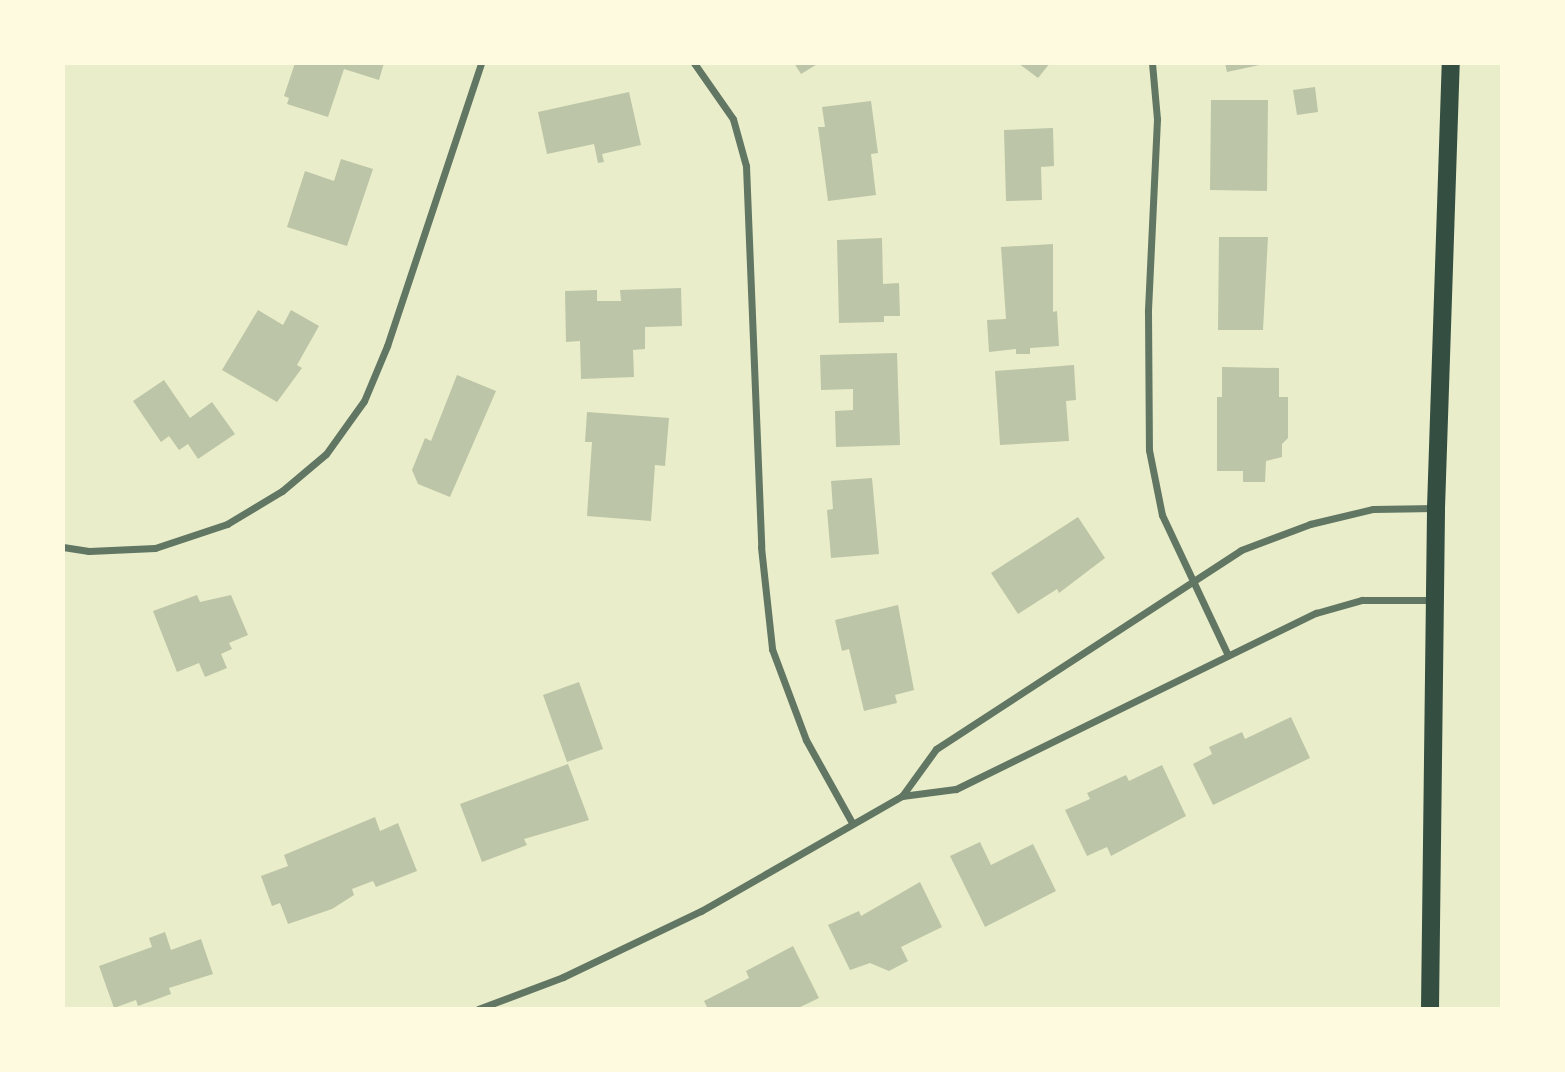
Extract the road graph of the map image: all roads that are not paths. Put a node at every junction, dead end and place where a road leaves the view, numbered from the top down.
1 (481, 63) edge
2 (694, 63) edge
3 (1152, 63) edge
4 (1451, 63) edge
5 (1436, 508) junction
6 (63, 547) edge
7 (1192, 579) junction
8 (1436, 600) junction
9 (1228, 656) junction
10 (902, 796) junction
11 (851, 821) junction
12 (478, 1009) edge
13 (1430, 1009) edge

1 - 6 street
2 - 11 street
3 - 7 street
4 - 5 main road
5 - 7 street
5 - 8 main road
7 - 9 street
7 - 10 street
8 - 9 street
8 - 13 main road
9 - 10 street
10 - 11 street
11 - 12 street

